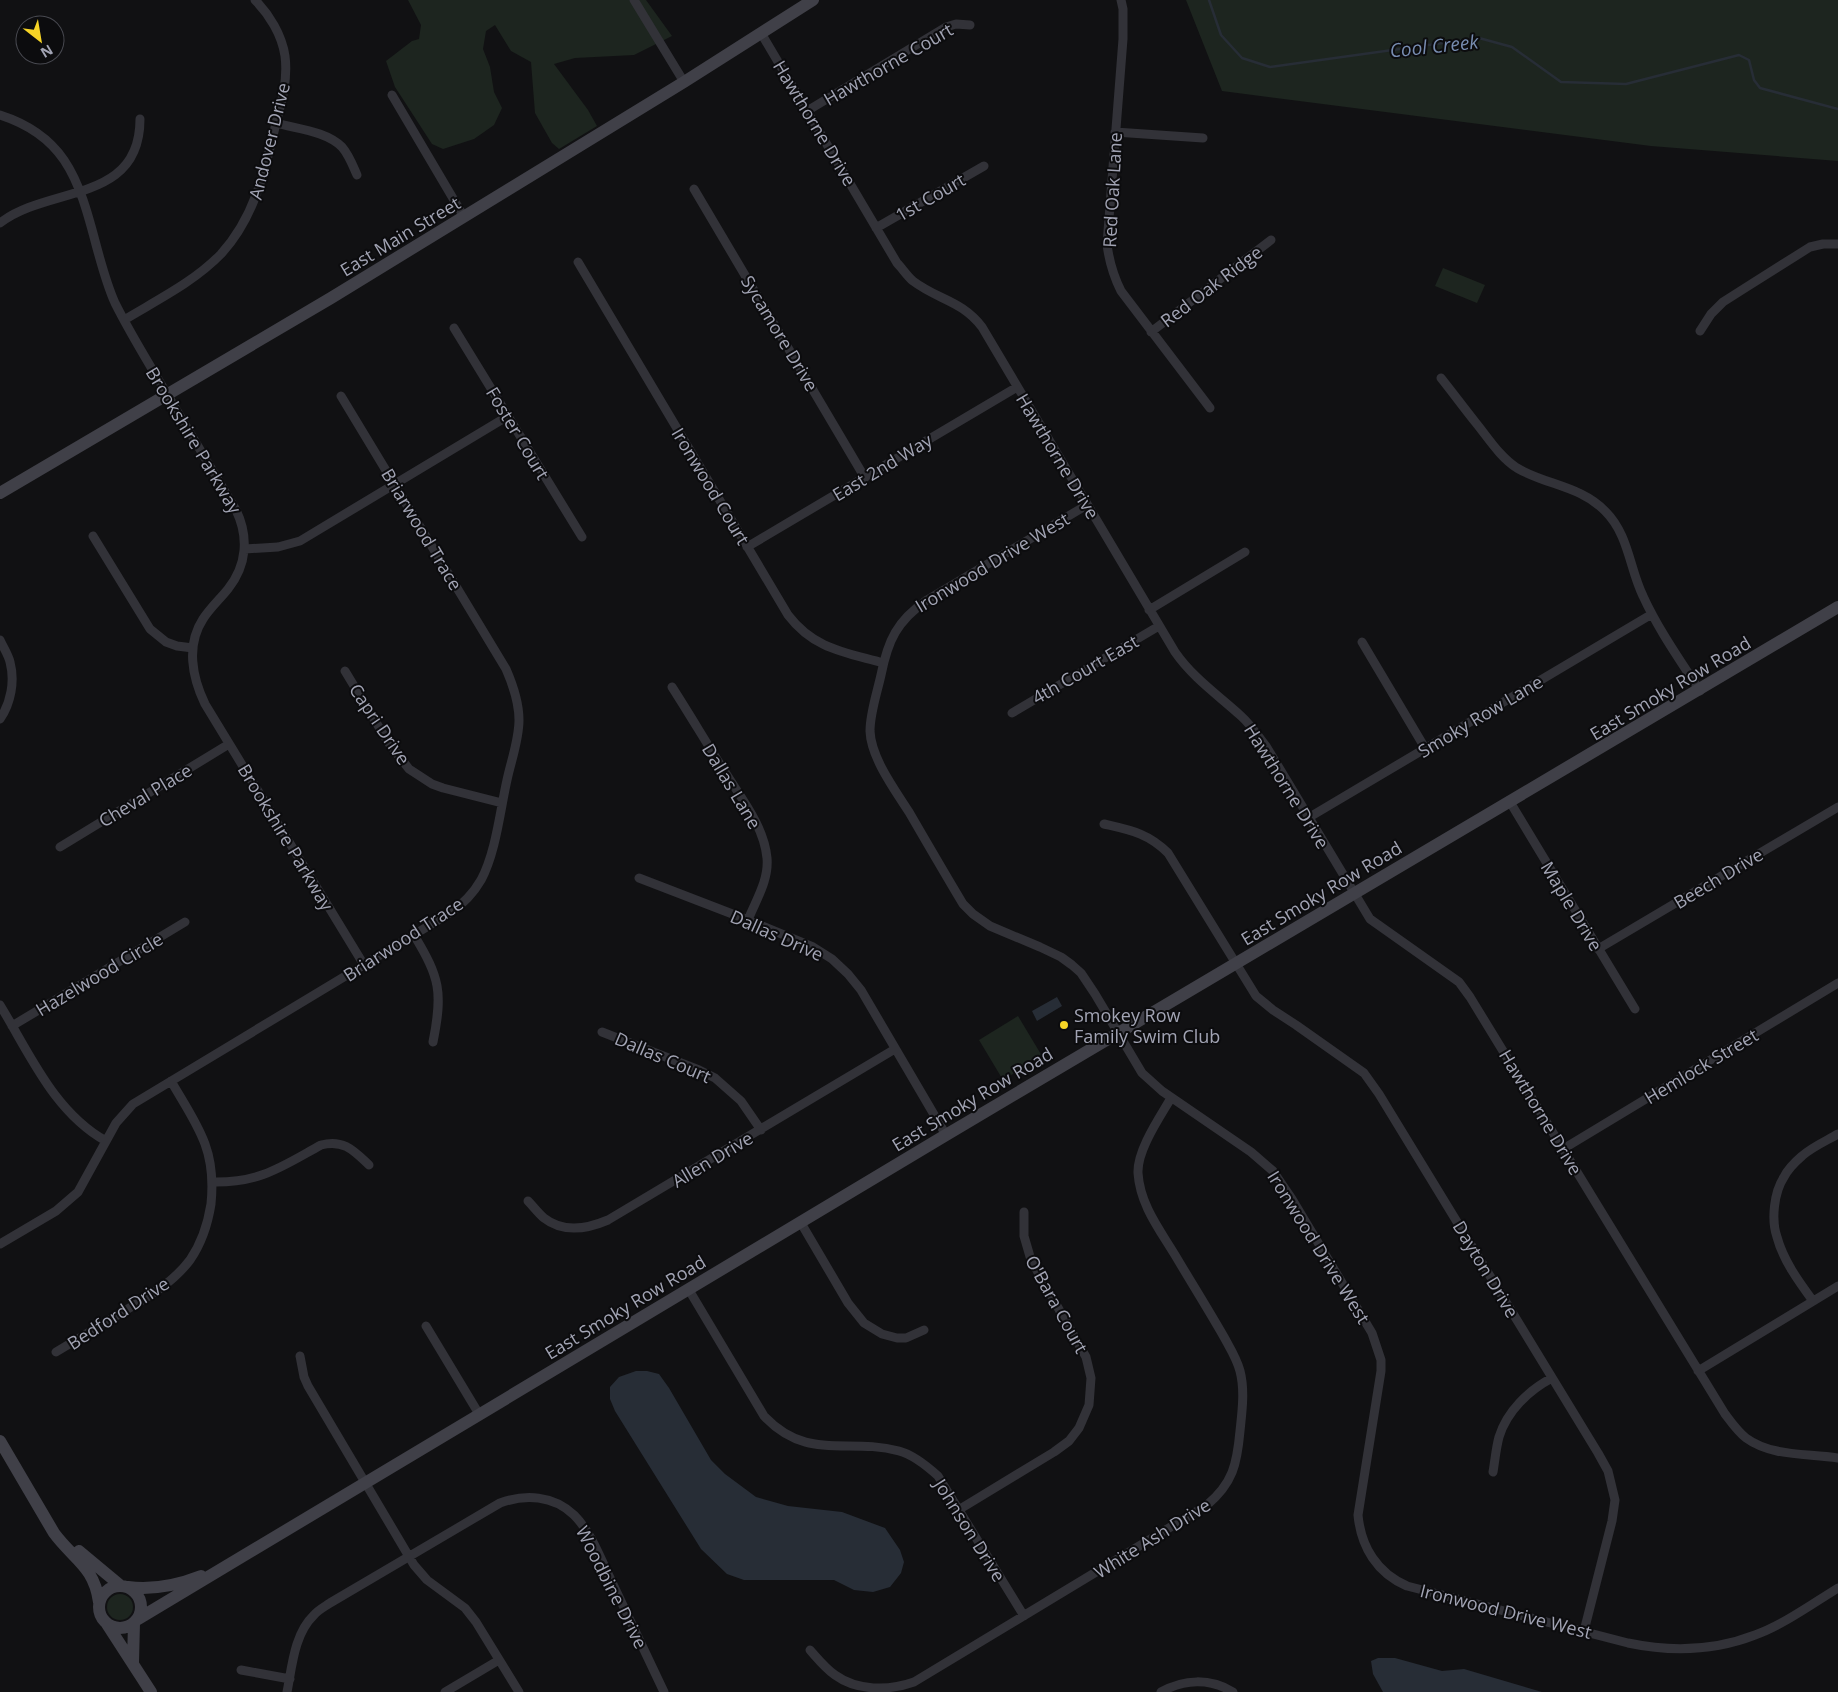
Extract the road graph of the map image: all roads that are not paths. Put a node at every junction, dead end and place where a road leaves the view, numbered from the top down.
1 (255, 0) edge
2 (634, 0) edge
3 (813, 0) edge
4 (1120, 0) edge
5 (970, 25) dead end
6 (760, 33) junction
7 (684, 82) junction
8 (392, 94) dead end
9 (807, 111) junction
10 (0, 115) edge
11 (140, 119) dead end
12 (276, 123) junction
13 (1115, 132) junction
14 (1203, 138) dead end
15 (984, 166) dead end
16 (356, 175) dead end
17 (694, 189) dead end
18 (79, 192) junction
19 (464, 218) junction
20 (0, 223) edge
21 (876, 228) junction
22 (1271, 240) dead end
23 (1838, 244) edge
24 (578, 262) dead end
25 (124, 320) junction
26 (454, 328) dead end
27 (1700, 331) dead end
28 (1151, 332) junction
29 (1441, 378) dead end
30 (1017, 387) junction
31 (167, 395) junction
32 (341, 396) dead end
33 (1210, 408) dead end
34 (508, 416) junction
35 (865, 478) junction
36 (395, 484) junction
37 (0, 494) edge
38 (1087, 504) junction
39 (93, 536) dead end
40 (582, 537) dead end
41 (747, 547) junction
42 (245, 549) junction
43 (1245, 552) dead end
44 (1838, 608) edge
45 (1150, 610) junction
46 (1838, 613) edge
47 (1652, 614) junction
48 (1823, 618) junction
49 (1159, 626) junction
50 (0, 640) edge
51 (1362, 642) dead end
52 (193, 648) junction
53 (883, 663) junction
54 (345, 671) dead end
55 (672, 687) dead end
56 (1700, 691) junction
57 (1012, 713) dead end
58 (0, 719) edge
59 (229, 744) junction
60 (1425, 748) junction
61 (1510, 802) junction
62 (502, 803) junction
63 (1838, 807) edge
64 (1308, 818) junction
65 (1104, 824) dead end
66 (60, 846) dead end
67 (639, 878) dead end
68 (1354, 894) junction
69 (748, 920) junction
70 (185, 922) dead end
71 (414, 935) junction
72 (1598, 949) junction
73 (1236, 964) junction
74 (364, 965) junction
75 (1838, 983) edge
76 (0, 1006) edge
77 (1635, 1009) dead end
78 (12, 1026) junction
79 (602, 1032) dead end
80 (1118, 1033) junction
81 (433, 1042) dead end
82 (895, 1049) junction
83 (170, 1081) junction
84 (1172, 1098) junction
85 (761, 1130) junction
86 (1838, 1134) edge
87 (946, 1135) junction
88 (106, 1140) junction
89 (1563, 1149) junction
90 (369, 1165) dead end
91 (212, 1182) junction
92 (528, 1200) dead end
93 (1024, 1212) dead end
94 (801, 1223) junction
95 (0, 1244) edge
96 (1838, 1286) edge
97 (689, 1290) junction
98 (1812, 1301) junction
99 (426, 1326) dead end
100 (924, 1330) dead end
101 (56, 1352) dead end
102 (300, 1356) dead end
103 (1698, 1371) junction
104 (1552, 1378) junction
105 (479, 1414) junction
106 (0, 1440) edge
107 (1838, 1458) edge
108 (1493, 1472) dead end
109 (365, 1483) junction
110 (960, 1509) junction
111 (48, 1521) junction
112 (409, 1556) junction
113 (220, 1569) junction
114 (124, 1586) junction
115 (1838, 1588) edge
116 (99, 1602) junction
117 (1024, 1616) junction
118 (136, 1621) junction
119 (107, 1624) junction
120 (1584, 1631) junction
121 (810, 1650) dead end
122 (499, 1660) junction
123 (133, 1662) junction
124 (240, 1670) dead end
125 (290, 1679) junction
126 (151, 1692) edge
127 (287, 1692) edge
128 (445, 1692) edge
129 (519, 1692) edge
130 (664, 1692) edge
131 (1161, 1692) edge
132 (1234, 1692) edge

1 - 12 street, Andover Drive
2 - 7 street
3 - 6 street, East Main Street
4 - 13 street, Red Oak Lane
5 - 9 street, Hawthorne Court
6 - 7 street, East Main Street
6 - 9 street, Hawthorne Drive
7 - 19 street, East Main Street
8 - 19 street
9 - 21 street, Hawthorne Drive
10 - 18 street, Brookshire Parkway
11 - 18 street
12 - 16 street
12 - 25 street, Andover Drive
13 - 14 street
13 - 28 street, Red Oak Lane
15 - 21 street, 1st Court
17 - 35 street, Sycamore Drive
18 - 20 street
18 - 25 street, Brookshire Parkway
19 - 31 street, East Main Street
21 - 30 street, Hawthorne Drive
22 - 28 street, Red Oak Ridge
23 - 27 street
24 - 41 street, Ironwood Court
25 - 31 street, Brookshire Parkway
26 - 34 street, Foster Court
28 - 33 street, Red Oak Lane
29 - 47 street
30 - 35 street, East 2nd Way
30 - 38 street, Hawthorne Drive
31 - 37 street, East Main Street
31 - 42 street, Brookshire Parkway
32 - 36 street, Briarwood Trace
34 - 36 street
34 - 40 street, Foster Court
35 - 41 street, East 2nd Way
36 - 42 street
36 - 62 street, Briarwood Trace
38 - 45 street, Hawthorne Drive
38 - 53 street, Ironwood Drive West
39 - 52 street
41 - 53 street, Ironwood Court
42 - 52 street, Brookshire Parkway
43 - 45 street
44 - 48 street, East Smoky Row Road
45 - 49 street, Hawthorne Drive
46 - 48 street, East Smoky Row Road
47 - 56 street
47 - 60 street, Smoky Row Lane
48 - 56 street, East Smoky Row Road
49 - 57 street, 4th Court East
49 - 64 street, Hawthorne Drive
50 - 58 street
51 - 60 street
52 - 59 street, Brookshire Parkway
53 - 80 street, Ironwood Drive West
54 - 62 street, Capri Drive
55 - 69 street, Dallas Lane
56 - 61 street, East Smoky Row Road
59 - 66 street, Cheval Place
59 - 74 street, Brookshire Parkway
60 - 64 street, Smoky Row Lane
61 - 68 street, East Smoky Row Road
61 - 72 street, Maple Drive
62 - 71 street, Briarwood Trace
63 - 72 street, Beech Drive
64 - 68 street, Hawthorne Drive
65 - 73 street, Dayton Drive
67 - 69 street, Dallas Drive
68 - 73 street, East Smoky Row Road
68 - 89 street, Hawthorne Drive
69 - 82 street, Dallas Drive
70 - 78 street, Hazelwood Circle
71 - 74 street, Briarwood Trace
71 - 81 street
72 - 77 street, Maple Drive
73 - 80 street, East Smoky Row Road
73 - 104 street, Dayton Drive
74 - 83 street, Briarwood Trace
75 - 89 street, Hemlock Street
76 - 78 street
78 - 88 street
79 - 85 street, Dallas Court
80 - 84 street, Ironwood Drive West
80 - 87 street, East Smoky Row Road
82 - 85 street, Allen Drive
82 - 87 street, Dallas Drive
83 - 88 street, Briarwood Trace
83 - 91 street, Bedford Drive
84 - 117 street, White Ash Drive
84 - 120 street, Ironwood Drive West
85 - 92 street, Allen Drive
86 - 98 street
87 - 94 street, East Smoky Row Road
88 - 95 street, Briarwood Trace
89 - 103 street, Hawthorne Drive
90 - 91 street
91 - 101 street, Bedford Drive
93 - 110 street, O'Bara Court
94 - 97 street, East Smoky Row Road
94 - 100 street
96 - 98 street
97 - 105 street, East Smoky Row Road
97 - 110 street, Johnson Drive
98 - 103 street
99 - 105 street
102 - 109 street
103 - 107 street, Hawthorne Drive
104 - 108 street
104 - 120 street, Dayton Drive
105 - 109 street, East Smoky Row Road
106 - 111 street
109 - 112 street
109 - 113 street, East Smoky Row Road
110 - 117 street, Johnson Drive
111 - 114 street
111 - 116 street
112 - 122 street
112 - 125 street, Woodbine Drive
112 - 130 street, Woodbine Drive
113 - 114 street
113 - 118 street
114 - 116 street
114 - 118 street
115 - 120 street, Ironwood Drive West
116 - 119 street
117 - 121 street, White Ash Drive
118 - 119 street
118 - 123 street
119 - 123 street
122 - 128 street
122 - 129 street
123 - 126 street
124 - 125 street
125 - 127 street, Woodbine Drive
131 - 132 street

